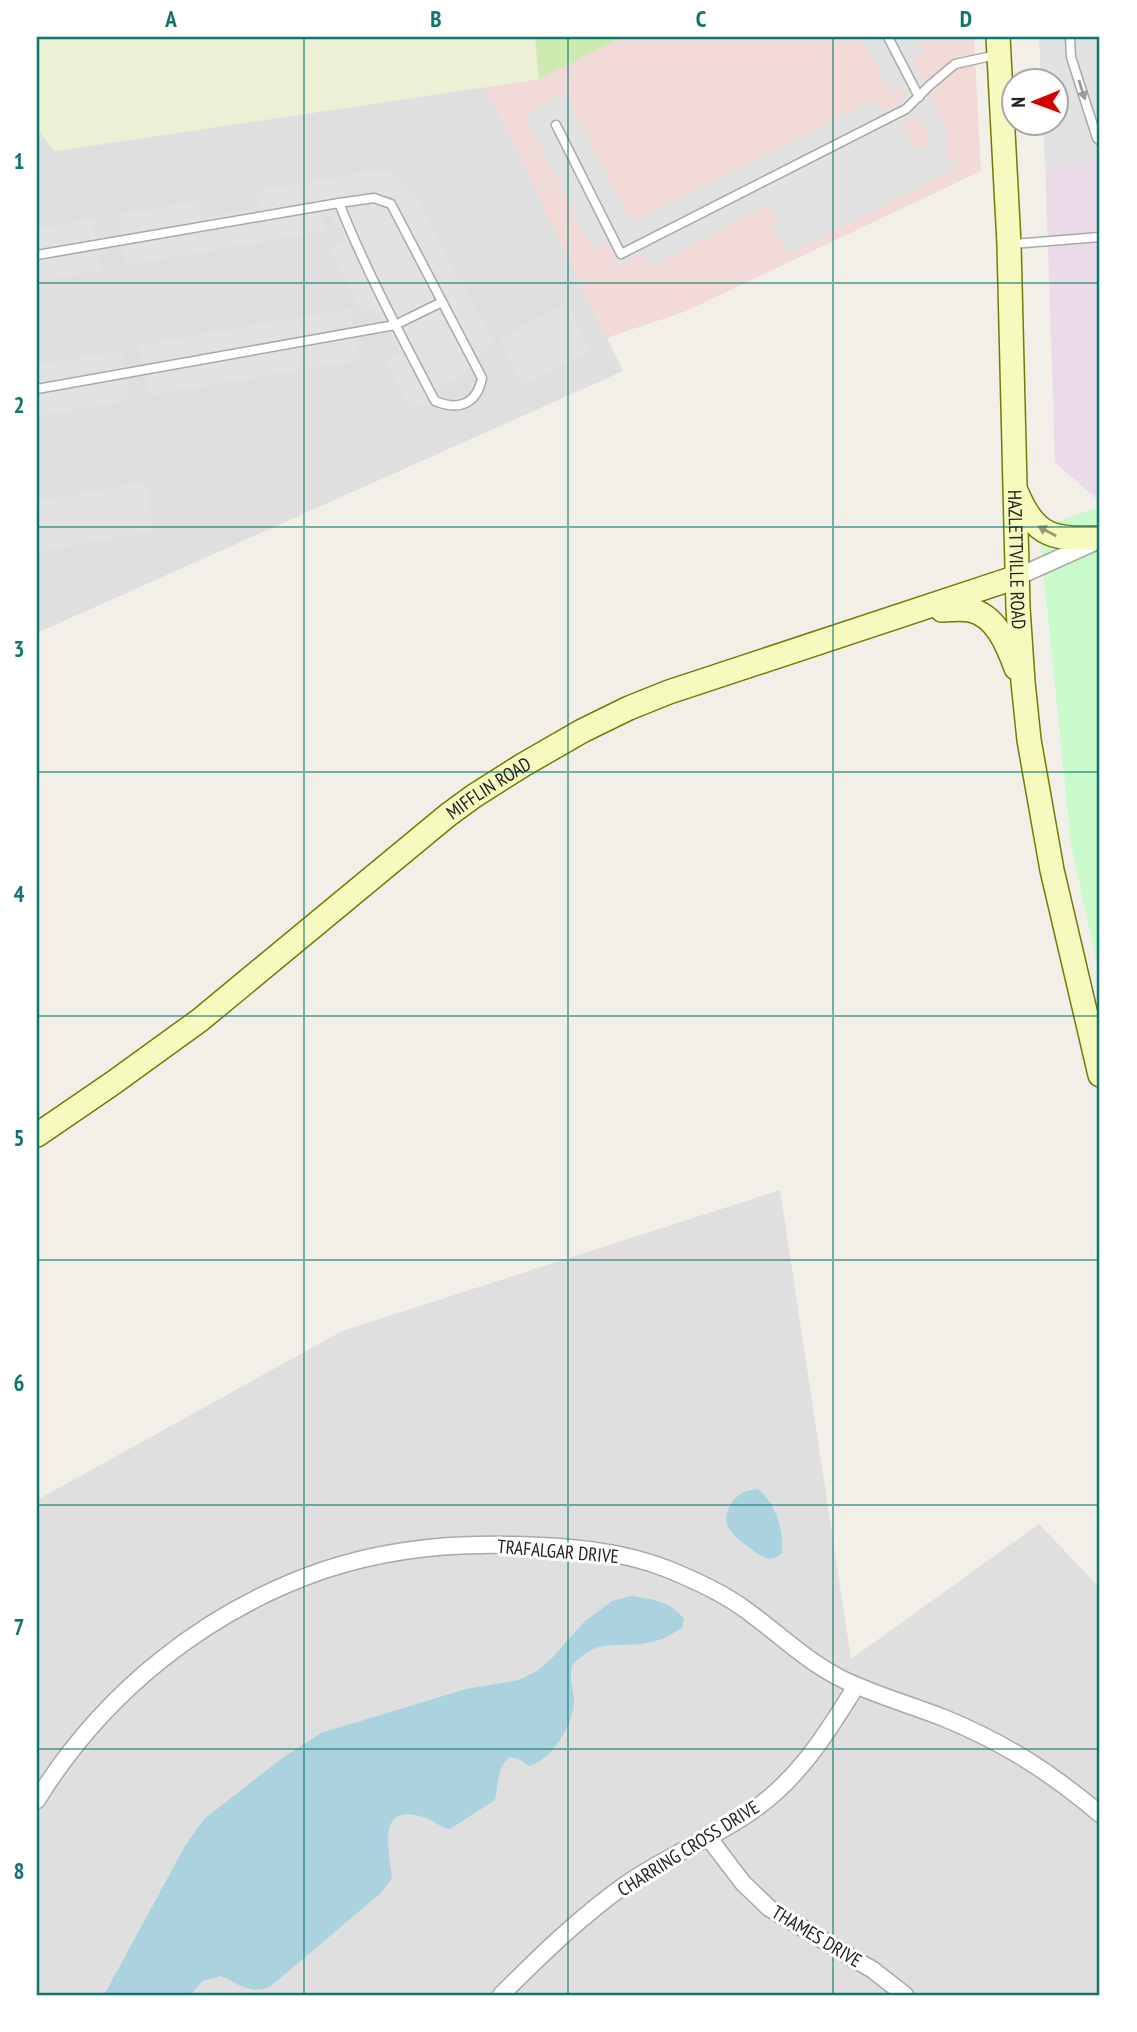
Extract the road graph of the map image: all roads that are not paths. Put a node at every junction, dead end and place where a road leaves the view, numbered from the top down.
1 (888, 37) edge
2 (1070, 37) edge
3 (998, 46) edge
4 (919, 97) junction
5 (556, 125) dead end
6 (1100, 141) edge
7 (339, 203) junction
8 (1100, 237) edge
9 (1009, 244) junction
10 (37, 255) edge
11 (442, 302) junction
12 (395, 325) junction
13 (37, 389) edge
14 (1015, 490) junction
15 (1100, 539) edge
16 (1017, 577) junction
17 (911, 613) junction
18 (1024, 692) junction
19 (1100, 1075) edge
20 (37, 1135) edge
21 (856, 1686) junction
22 (37, 1800) edge
23 (1100, 1814) edge
24 (708, 1837) junction
25 (501, 1995) edge
26 (905, 1995) edge

1 - 4 lane
2 -> 6 lane
3 - 4 lane
3 - 9 main road, HAZLETTVILLE ROAD
4 - 5 lane
7 - 10 lane
7 - 11 lane
7 - 12 lane
8 - 9 lane
9 - 14 main road, HAZLETTVILLE ROAD
11 - 12 lane
11 - 12 lane
12 - 13 lane
15 -> 14 main road
14 - 16 main road, HAZLETTVILLE ROAD
15 - 16 street
16 - 17 main road, MIFFLIN ROAD
16 - 18 main road, HAZLETTVILLE ROAD
17 - 18 main road
17 - 20 main road, MIFFLIN ROAD
18 - 19 main road, HAZLETTVILLE ROAD
21 - 22 street, TRAFALGAR DRIVE
21 - 23 street, TRAFALGAR DRIVE
21 - 24 street, CHARRING CROSS DRIVE
24 - 25 street, CHARRING CROSS DRIVE
24 - 26 street, THAMES DRIVE

